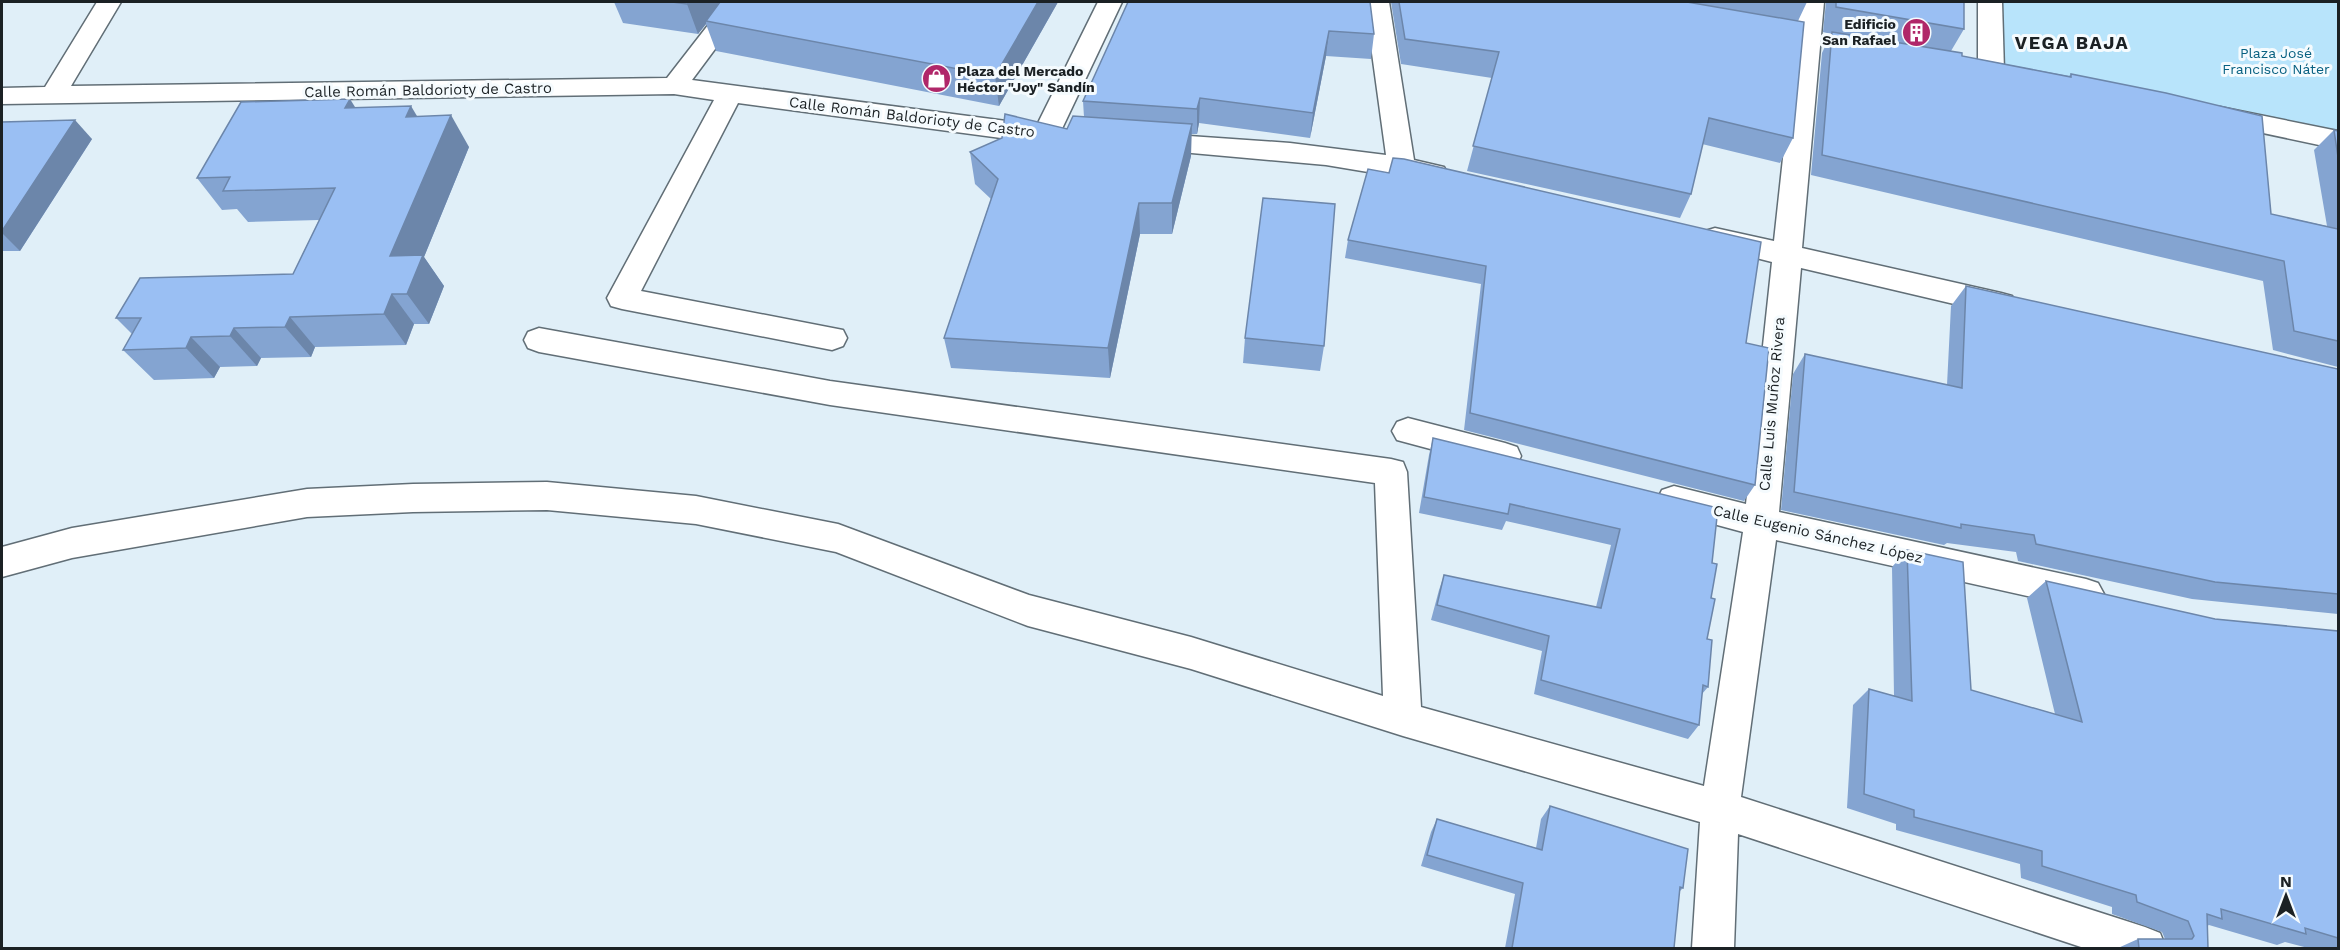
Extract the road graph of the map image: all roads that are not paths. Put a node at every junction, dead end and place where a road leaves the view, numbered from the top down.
1 (109, 2) edge
2 (738, 2) edge
3 (1110, 2) edge
4 (1377, 2) edge
5 (1812, 2) edge
6 (1990, 2) edge
7 (1991, 71) edge
8 (674, 86) junction
9 (730, 93) junction
10 (53, 95) junction
11 (2, 96) edge
12 (2199, 112) edge
13 (1126, 140) edge
14 (2338, 140) edge
15 (1401, 166) junction
16 (1460, 180) edge
17 (1692, 232) edge
18 (1786, 254) junction
19 (2022, 309) edge
20 (832, 338) dead end
21 (539, 340) dead end
22 (1408, 431) dead end
23 (1533, 463) edge
24 (1647, 493) edge
25 (1761, 522) junction
26 (2, 562) edge
27 (2122, 602) edge
28 (1403, 719) junction
29 (1720, 808) junction
30 (1713, 948) edge
31 (2145, 948) edge

1 - 10 street
2 - 8 street
3 - 9 street, Calle Román Baldorioty de Castro
4 - 15 street
5 - 18 street, Calle Luis Muñoz Rivera
6 - 7 street
8 - 9 street, Calle Román Baldorioty de Castro
8 - 10 street, Calle Román Baldorioty de Castro
9 - 20 street
10 - 11 street, Calle Román Baldorioty de Castro
12 - 14 street
13 - 15 street
15 - 16 street
17 - 18 street
18 - 19 street
18 - 25 street, Calle Luis Muñoz Rivera
21 - 28 street
22 - 23 street
24 - 25 street, Calle Eugenio Sánchez López
25 - 27 street, Calle Eugenio Sánchez López
25 - 29 street, Calle Luis Muñoz Rivera
26 - 28 street
28 - 29 street
29 - 30 street, Calle Luis Muñoz Rivera
29 - 31 street

